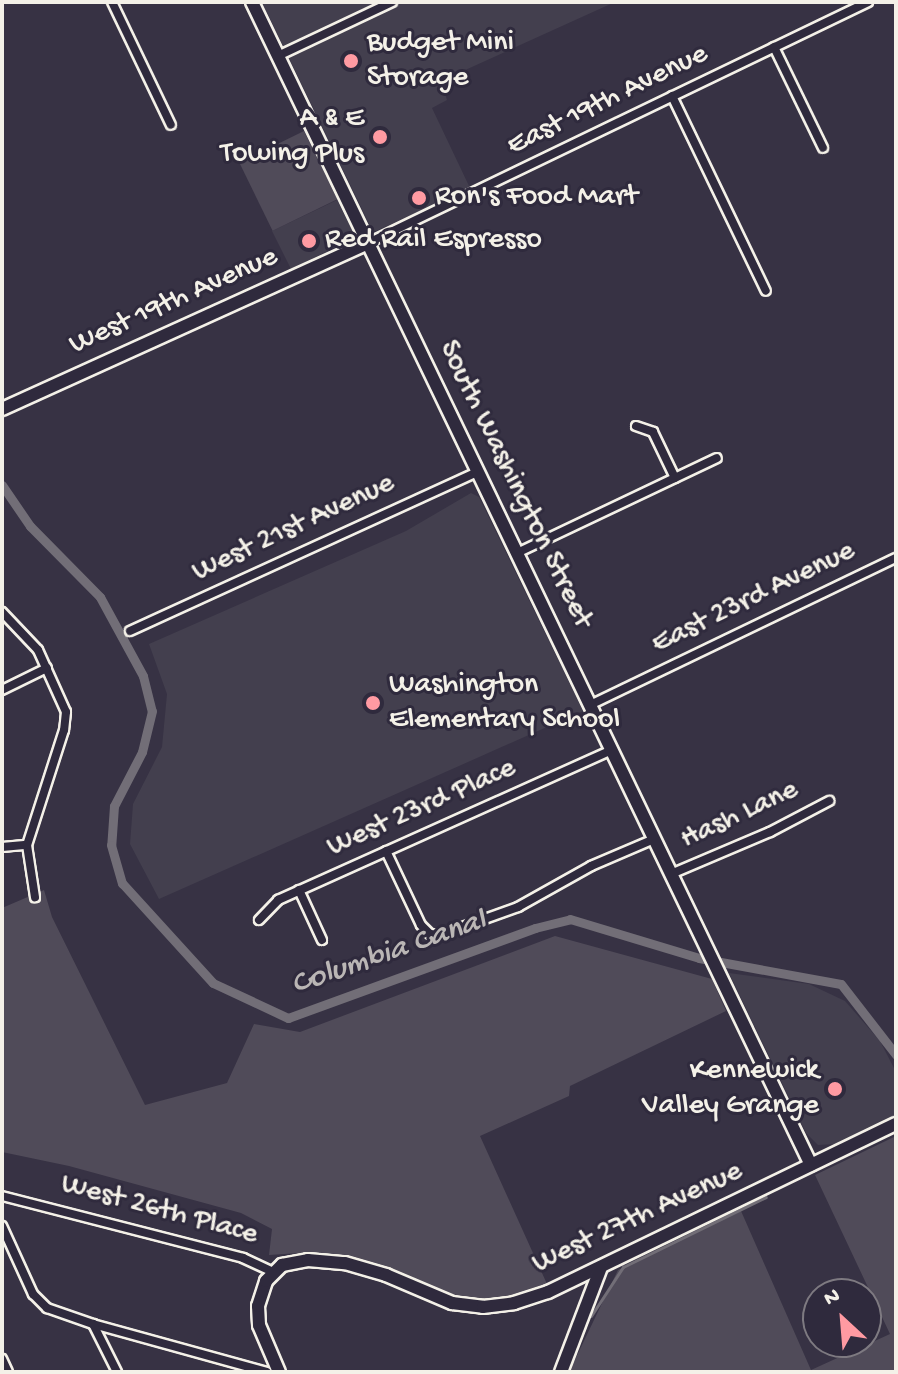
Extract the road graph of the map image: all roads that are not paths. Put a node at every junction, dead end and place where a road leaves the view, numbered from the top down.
1 (112, 2) edge
2 (252, 2) edge
3 (392, 2) edge
4 (868, 2) edge
5 (774, 47) junction
6 (278, 56) junction
7 (672, 96) junction
8 (171, 125) dead end
9 (823, 148) dead end
10 (368, 243) junction
11 (766, 291) dead end
12 (2, 409) edge
13 (636, 426) dead end
14 (717, 458) dead end
15 (478, 472) junction
16 (675, 478) junction
17 (517, 553) junction
18 (896, 558) edge
19 (2, 612) edge
20 (130, 631) dead end
21 (47, 668) junction
22 (2, 690) edge
23 (590, 705) junction
24 (611, 750) junction
25 (829, 801) dead end
26 (654, 839) junction
27 (27, 845) junction
28 (2, 847) edge
29 (386, 851) junction
30 (671, 874) junction
31 (299, 890) junction
32 (35, 897) dead end
33 (259, 920) dead end
34 (322, 940) dead end
35 (896, 1124) edge
36 (811, 1165) junction
37 (2, 1196) edge
38 (2, 1226) edge
39 (601, 1267) junction
40 (273, 1272) junction
41 (483, 1307) joint
42 (93, 1324) junction
43 (2, 1359) edge
44 (8, 1372) edge
45 (117, 1372) edge
46 (267, 1372) edge
47 (279, 1372) edge
48 (561, 1372) edge

1 - 8 street
2 - 6 main road, South Washington Street
3 - 6 street
4 - 5 street, East 19th Avenue
5 - 7 street, East 19th Avenue
5 - 9 street
6 - 10 main road, South Washington Street
7 - 10 street, East 19th Avenue
7 - 11 street
10 - 12 main road, West 19th Avenue
10 - 15 main road, South Washington Street
13 - 16 street
14 - 16 street
15 - 17 main road, South Washington Street
15 - 20 street, West 21st Avenue
16 - 17 street
17 - 23 main road, South Washington Street
18 - 23 street, East 23rd Avenue
19 - 21 street
21 - 22 street
21 - 27 street
23 - 24 main road, South Washington Street
24 - 26 main road, South Washington Street
24 - 29 street, West 23rd Place
25 - 30 street, Hash Lane
26 - 29 street
26 - 30 main road, South Washington Street
27 - 28 street
27 - 32 street
29 - 31 street, West 23rd Place
30 - 36 main road, South Washington Street
31 - 33 street, West 23rd Place
31 - 34 street
35 - 36 main road, West 27th Avenue
36 - 39 main road, West 27th Avenue
37 - 40 street, West 26th Place
38 - 42 street
39 - 41 main road, West 27th Avenue
39 - 48 main road
40 - 41 main road, West 26th Place
40 - 47 main road
42 - 45 street
42 - 46 street
43 - 44 street

